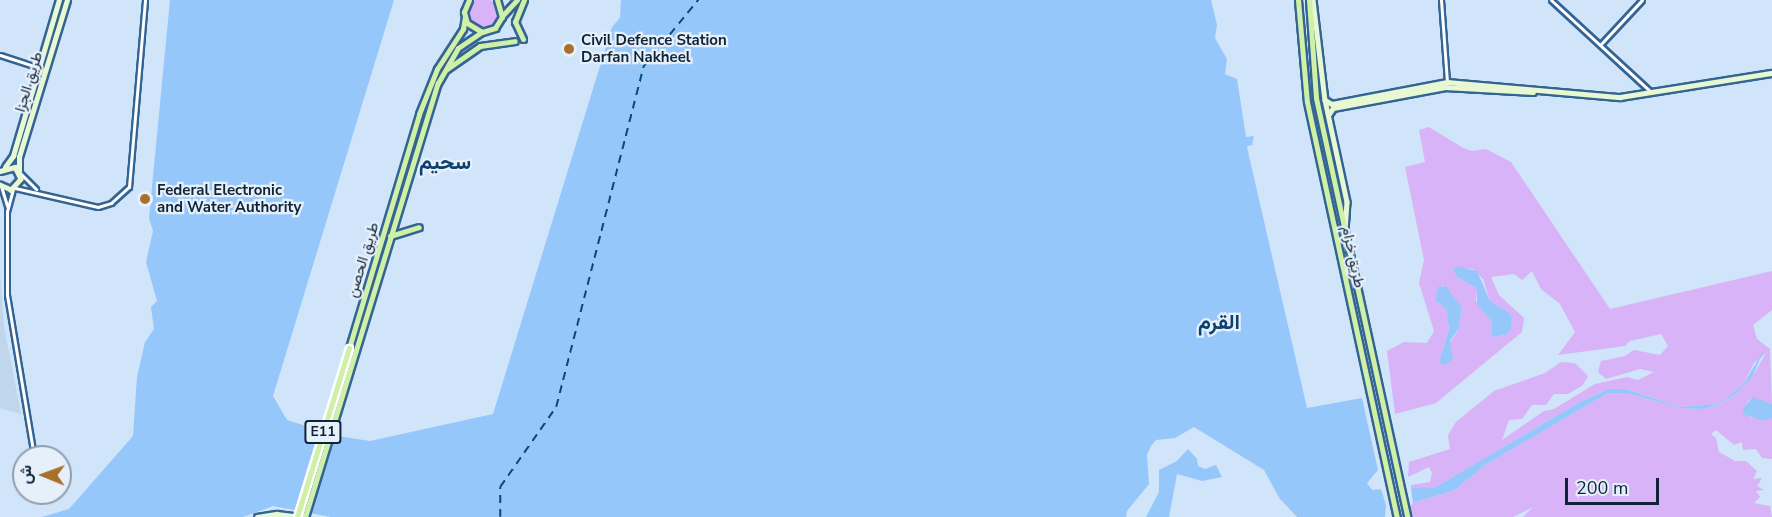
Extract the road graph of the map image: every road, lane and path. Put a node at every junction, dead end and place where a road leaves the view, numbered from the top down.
1 (59, 0) edge
2 (67, 0) edge
3 (145, 0) edge
4 (469, 0) edge
5 (497, 0) edge
6 (518, 0) edge
7 (524, 0) edge
8 (1298, 0) edge
9 (1309, 0) edge
10 (1441, 0) edge
11 (1551, 0) edge
12 (1642, 0) edge
13 (465, 17) junction
14 (502, 18) junction
15 (482, 32) junction
16 (523, 39) dead end
17 (515, 41) dead end
18 (1601, 44) junction
19 (0, 55) edge
20 (39, 67) junction
21 (1772, 73) edge
22 (438, 83) junction
23 (1448, 84) junction
24 (1653, 93) junction
25 (1325, 100) junction
26 (1329, 114) junction
27 (2, 169) edge
28 (19, 172) junction
29 (0, 185) edge
30 (14, 189) junction
31 (37, 190) junction
32 (7, 211) junction
33 (419, 227) dead end
34 (1345, 232) junction
35 (390, 236) junction
36 (31, 445) edge
37 (269, 516) edge
38 (257, 517) edge
39 (297, 517) edge
40 (304, 517) edge
41 (1398, 517) edge
42 (1407, 517) edge

1 - 20 street, طريق الجزا
2 - 28 street, طريق الجزا
3 - 31 street
4 - 13 main road, طريق الحصن
5 - 14 main road
6 - 14 main road
7 - 16 main road
8 - 41 main road, طريق خزام
9 - 25 street
9 - 34 main road, طريق خزام
10 - 23 street
11 - 18 street
12 - 18 street
13 - 15 main road
13 - 39 main road, طريق الحصن / E11, bridge
14 - 15 main road, طريق الحصن
15 - 22 main road, طريق الحصن / E11
17 - 22 main road
18 - 24 street
19 - 20 street
20 - 27 street, طريق الجزا
21 - 24 street
22 - 35 main road, طريق الحصن / E11
23 - 24 street
23 - 25 street
23 - 26 street
25 - 26 street
26 - 34 street
27 - 28 street
28 - 30 street, طريق الجزا
28 - 31 street
29 - 30 street
29 - 32 street
30 - 31 street
30 - 32 street
32 - 36 street
33 - 35 main road
34 - 42 main road, طريق خزام
35 - 40 main road, طريق الحصن / E11
37 - 38 street
37 - 40 street

